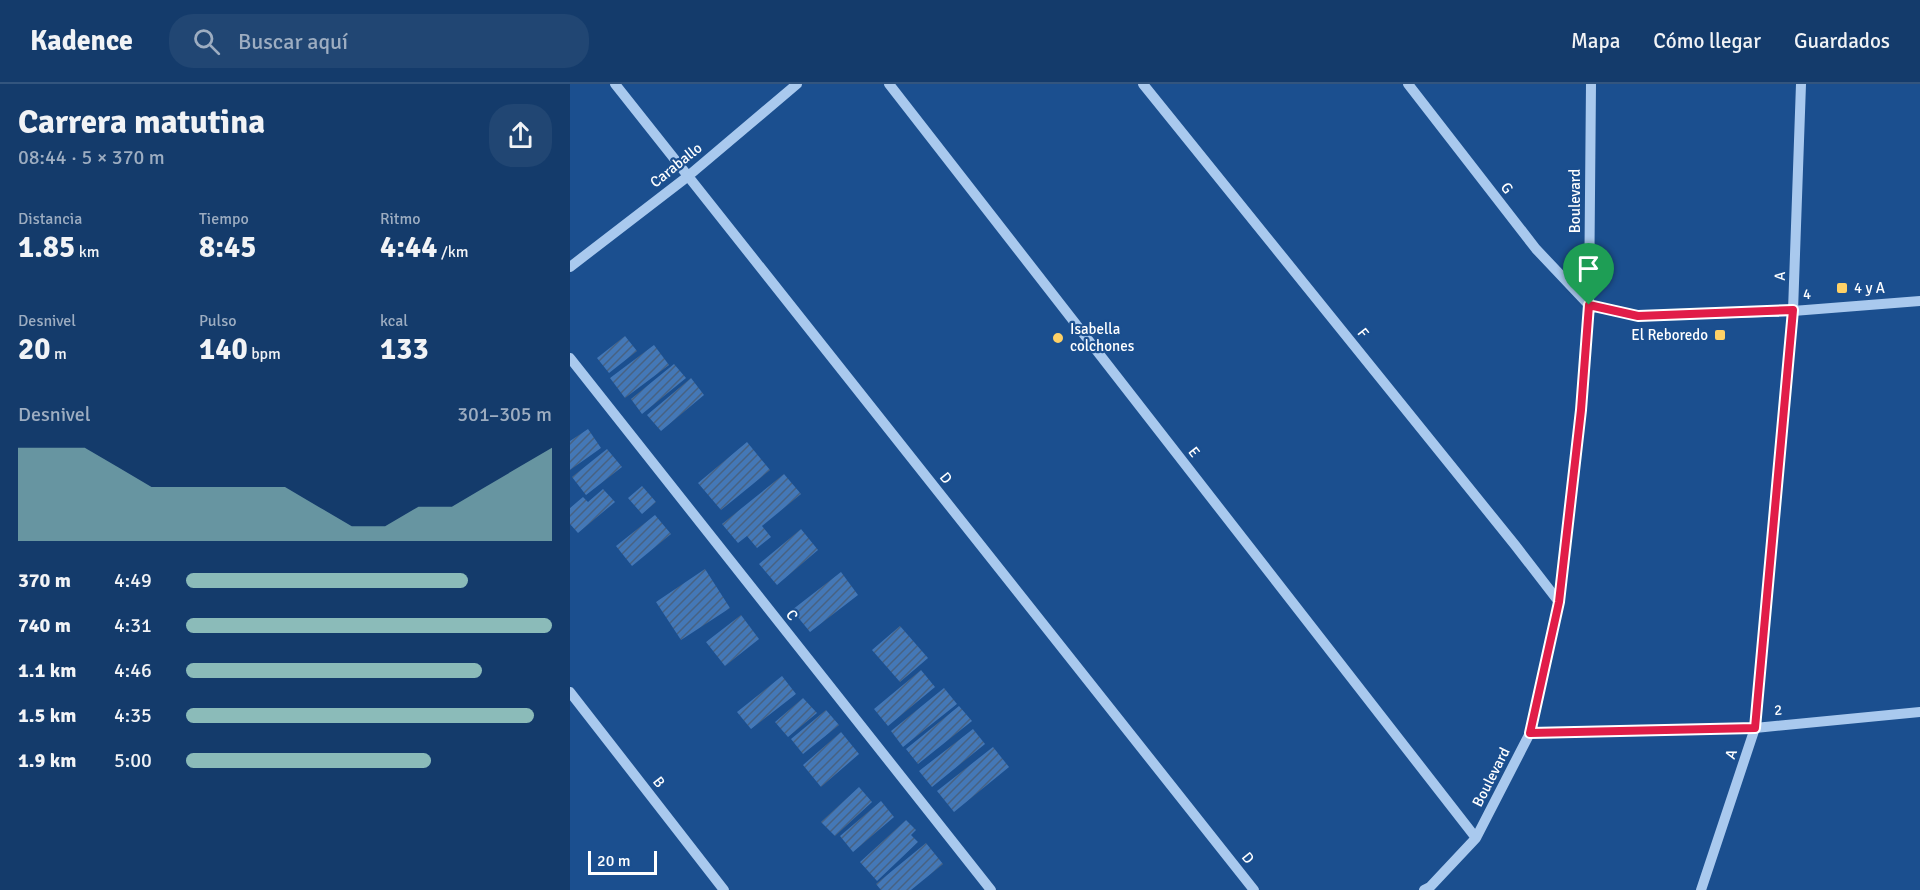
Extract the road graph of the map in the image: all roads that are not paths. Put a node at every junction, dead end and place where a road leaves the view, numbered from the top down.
1 (615, 84) edge
2 (798, 84) edge
3 (889, 84) edge
4 (1143, 84) edge
5 (1408, 84) edge
6 (1591, 84) edge
7 (1801, 84) edge
8 (687, 177) junction
9 (570, 267) edge
10 (1920, 301) edge
11 (1589, 305) junction
12 (1793, 310) junction
13 (570, 358) edge
14 (1559, 602) junction
15 (570, 692) edge
16 (1920, 712) edge
17 (1755, 728) junction
18 (1530, 733) junction
19 (1476, 838) junction
20 (724, 890) edge
21 (991, 890) edge
22 (1254, 890) edge
23 (1424, 890) edge
24 (1701, 890) edge

1 - 8 street, D
2 - 8 street, Caraballo
3 - 19 street, E
4 - 14 street, F
5 - 11 street, G
6 - 11 street, Boulevard
7 - 12 street, A
8 - 9 street, Caraballo
8 - 22 street, D
10 - 12 street, 4
11 - 12 street, 4
11 - 14 street, Boulevard
12 - 17 street, A
13 - 21 street, C
14 - 18 street, Boulevard
15 - 20 street, B
16 - 17 street, 2
17 - 18 street, 2
17 - 24 street, A
18 - 19 street, Boulevard
19 - 23 street, Boulevard

